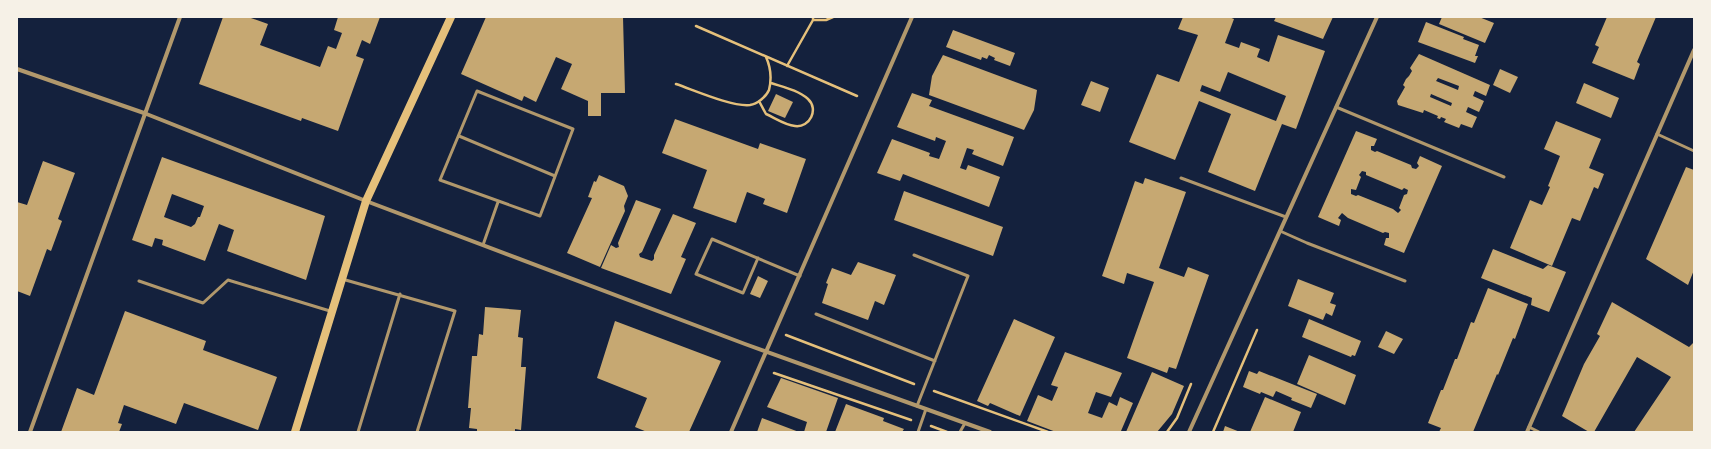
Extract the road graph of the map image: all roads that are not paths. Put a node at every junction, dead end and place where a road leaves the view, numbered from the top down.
1 (180, 17) edge
2 (451, 17) edge
3 (912, 17) edge
4 (1377, 17) edge
5 (1694, 50) edge
6 (17, 69) edge
7 (1336, 106) junction
8 (144, 113) junction
9 (1657, 134) junction
10 (459, 136) junction
11 (1694, 151) edge
12 (556, 176) junction
13 (1504, 177) dead end
14 (1181, 178) dead end
15 (366, 201) junction
16 (498, 202) junction
17 (1286, 218) junction
18 (1280, 231) junction
19 (483, 245) junction
20 (914, 255) dead end
21 (758, 258) junction
22 (800, 276) junction
23 (342, 279) junction
24 (139, 281) dead end
25 (1405, 281) dead end
26 (400, 294) junction
27 (332, 312) junction
28 (816, 314) dead end
29 (766, 352) junction
30 (935, 361) junction
31 (917, 406) junction
32 (926, 409) junction
33 (965, 423) junction
34 (1529, 427) junction
35 (30, 432) edge
36 (296, 432) edge
37 (358, 432) edge
38 (417, 432) edge
39 (730, 432) edge
40 (918, 432) edge
41 (960, 432) edge
42 (990, 432) edge
43 (1189, 432) edge
44 (1527, 432) edge
45 (1538, 432) edge

1 - 8 street
2 - 15 main road
3 - 22 street
4 - 7 street
5 - 9 street
6 - 8 street
7 - 13 lane
7 - 17 street
8 - 15 street
8 - 35 street
9 - 11 lane
9 - 34 street
10 - 12 lane
10 - 12 lane
10 - 16 lane
12 - 16 lane
14 - 17 lane
15 - 19 street
15 - 23 main road
16 - 19 lane
17 - 18 street
18 - 25 lane
18 - 43 street
19 - 29 street
20 - 30 lane
21 - 21 lane
21 - 22 lane
22 - 29 street
23 - 26 lane
23 - 27 main road
24 - 27 lane
26 - 37 lane
26 - 38 lane
27 - 36 main road
28 - 30 lane
29 - 31 street
29 - 39 street
30 - 31 lane
31 - 32 street
32 - 33 street
32 - 40 lane
33 - 41 lane
33 - 42 street
34 - 44 street
34 - 45 lane

